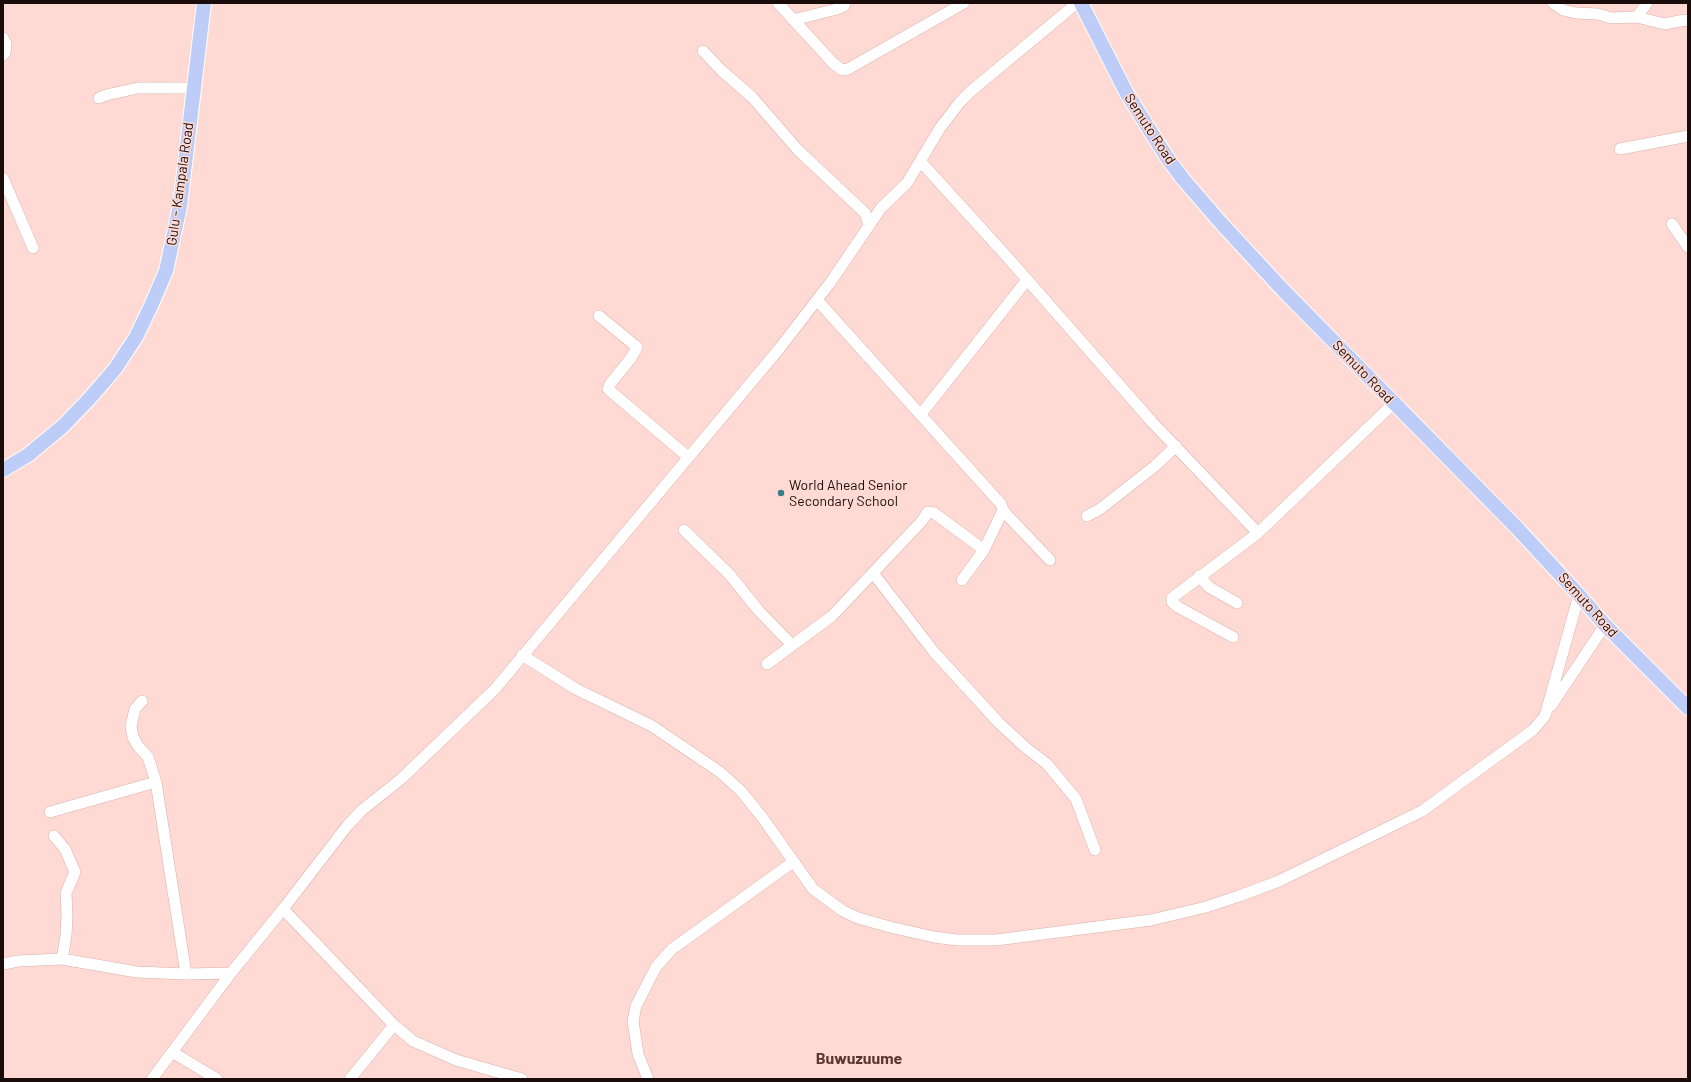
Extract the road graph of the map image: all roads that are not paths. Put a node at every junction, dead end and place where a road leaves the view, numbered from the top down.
1 (204, 3) edge
2 (778, 3) edge
3 (845, 3) edge
4 (964, 3) edge
5 (1077, 3) edge
6 (1081, 3) edge
7 (1553, 3) edge
8 (1647, 3) edge
9 (1637, 17) junction
10 (793, 20) junction
11 (1688, 21) edge
12 (3, 38) edge
13 (703, 51) dead end
14 (3, 55) edge
15 (193, 88) junction
16 (99, 98) dead end
17 (1688, 136) edge
18 (1620, 149) dead end
19 (921, 162) junction
20 (4, 181) edge
21 (1672, 224) dead end
22 (869, 225) junction
23 (1688, 247) edge
24 (33, 248) dead end
25 (1027, 280) junction
26 (817, 300) junction
27 (599, 316) dead end
28 (1394, 403) junction
29 (921, 414) junction
30 (1176, 446) junction
31 (688, 457) junction
32 (3, 470) edge
33 (1003, 510) junction
34 (1087, 516) dead end
35 (684, 530) dead end
36 (1258, 533) junction
37 (984, 550) junction
38 (1050, 560) dead end
39 (873, 573) junction
40 (1199, 576) junction
41 (962, 580) dead end
42 (1579, 595) junction
43 (1237, 603) dead end
44 (1605, 625) junction
45 (1233, 638) dead end
46 (792, 645) junction
47 (522, 655) junction
48 (767, 664) dead end
49 (142, 702) dead end
50 (1688, 708) edge
51 (1545, 716) junction
52 (156, 782) junction
53 (50, 812) dead end
54 (54, 836) dead end
55 (1095, 850) dead end
56 (793, 862) junction
57 (283, 909) junction
58 (62, 959) junction
59 (3, 964) edge
60 (231, 973) junction
61 (186, 974) junction
62 (394, 1025) junction
63 (172, 1052) junction
64 (152, 1079) edge
65 (217, 1079) edge
66 (350, 1079) edge
67 (522, 1079) edge
68 (648, 1079) edge

1 - 15 main road, Gulu - Kampala Road
2 - 10 street
3 - 10 street
4 - 10 street
5 - 19 street
6 - 28 main road, Semuto Road
7 - 9 street
8 - 9 street
9 - 11 street
12 - 14 street
13 - 22 street
15 - 16 street
15 - 32 main road, Gulu - Kampala Road
17 - 18 street
19 - 22 street
19 - 25 street
20 - 24 street
21 - 23 street
22 - 26 street
25 - 29 street
25 - 30 street
26 - 29 street
26 - 31 street
27 - 31 street
28 - 36 street
28 - 42 main road, Semuto Road
29 - 33 street
30 - 34 street
30 - 36 street
31 - 47 street
33 - 37 street
33 - 38 street
35 - 46 street
36 - 40 street
37 - 39 street
37 - 41 street
39 - 46 street
39 - 55 street
40 - 43 street
40 - 45 street
42 - 44 main road, Semuto Road
42 - 51 street
44 - 50 main road, Semuto Road
44 - 51 street
46 - 48 street
47 - 56 street
47 - 57 street
49 - 52 street
51 - 56 street
52 - 53 street
52 - 61 street
54 - 58 street
56 - 68 street
57 - 60 street
57 - 62 street
58 - 59 street
58 - 61 street
60 - 61 street
60 - 63 street
62 - 66 street
62 - 67 street
63 - 64 street
63 - 65 street

